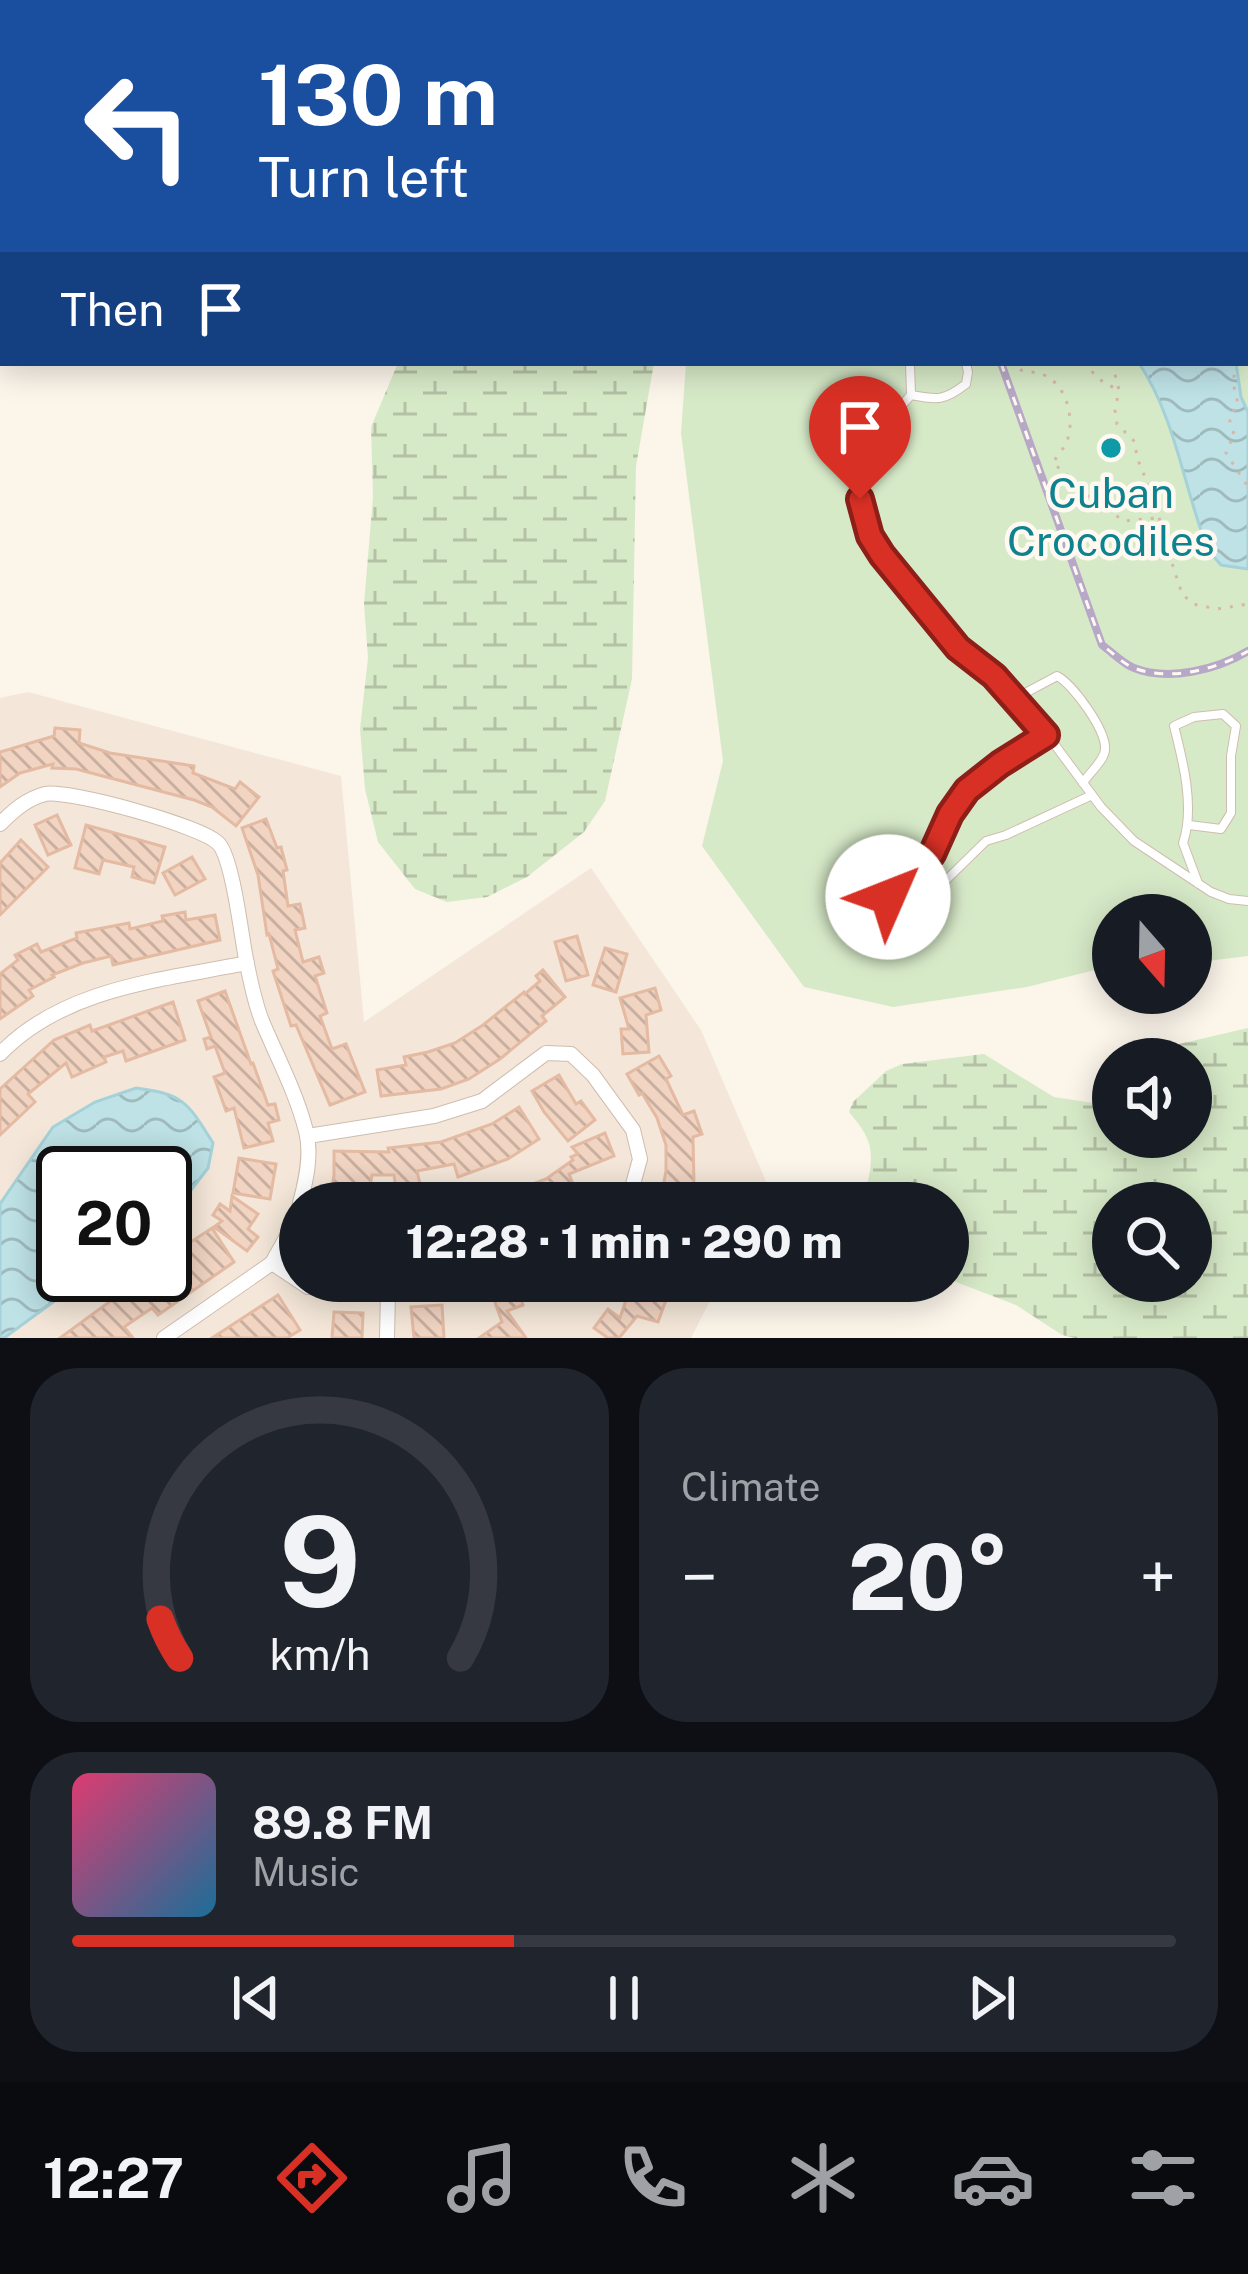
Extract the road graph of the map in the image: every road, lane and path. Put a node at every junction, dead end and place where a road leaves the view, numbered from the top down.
1 (910, 366) edge
2 (967, 366) edge
3 (1013, 366) edge
4 (1086, 366) edge
5 (1113, 366) edge
6 (1236, 366) edge
7 (1119, 390) junction
8 (911, 395) junction
9 (1248, 487) edge
10 (1158, 518) junction
11 (1248, 604) edge
12 (1014, 699) junction
13 (1046, 735) junction
14 (1083, 783) junction
15 (1092, 795) junction
16 (0, 824) edge
17 (1189, 826) junction
18 (1199, 884) junction
19 (1248, 901) edge
20 (247, 963) junction
21 (0, 1054) edge
22 (308, 1136) junction
23 (306, 1182) edge
24 (634, 1182) edge
25 (279, 1250) edge
26 (272, 1263) junction
27 (279, 1267) edge
28 (388, 1302) edge
29 (164, 1338) edge
30 (386, 1338) edge

1 - 8 lane
2 - 8 lane
3 - 10 path
4 - 7 path
5 - 7 path
6 - 9 path
7 - 10 path
8 - 12 lane
10 - 11 path
12 - 13 lane
12 - 14 lane
13 - 14 lane
13 - 15 lane
14 - 15 lane
15 - 18 lane
16 - 20 street
17 - 17 lane
17 - 18 lane
18 - 19 lane
20 - 21 street
20 - 22 street
22 - 23 street
22 - 24 street
25 - 26 street
26 - 27 street
26 - 29 street
28 - 30 street

